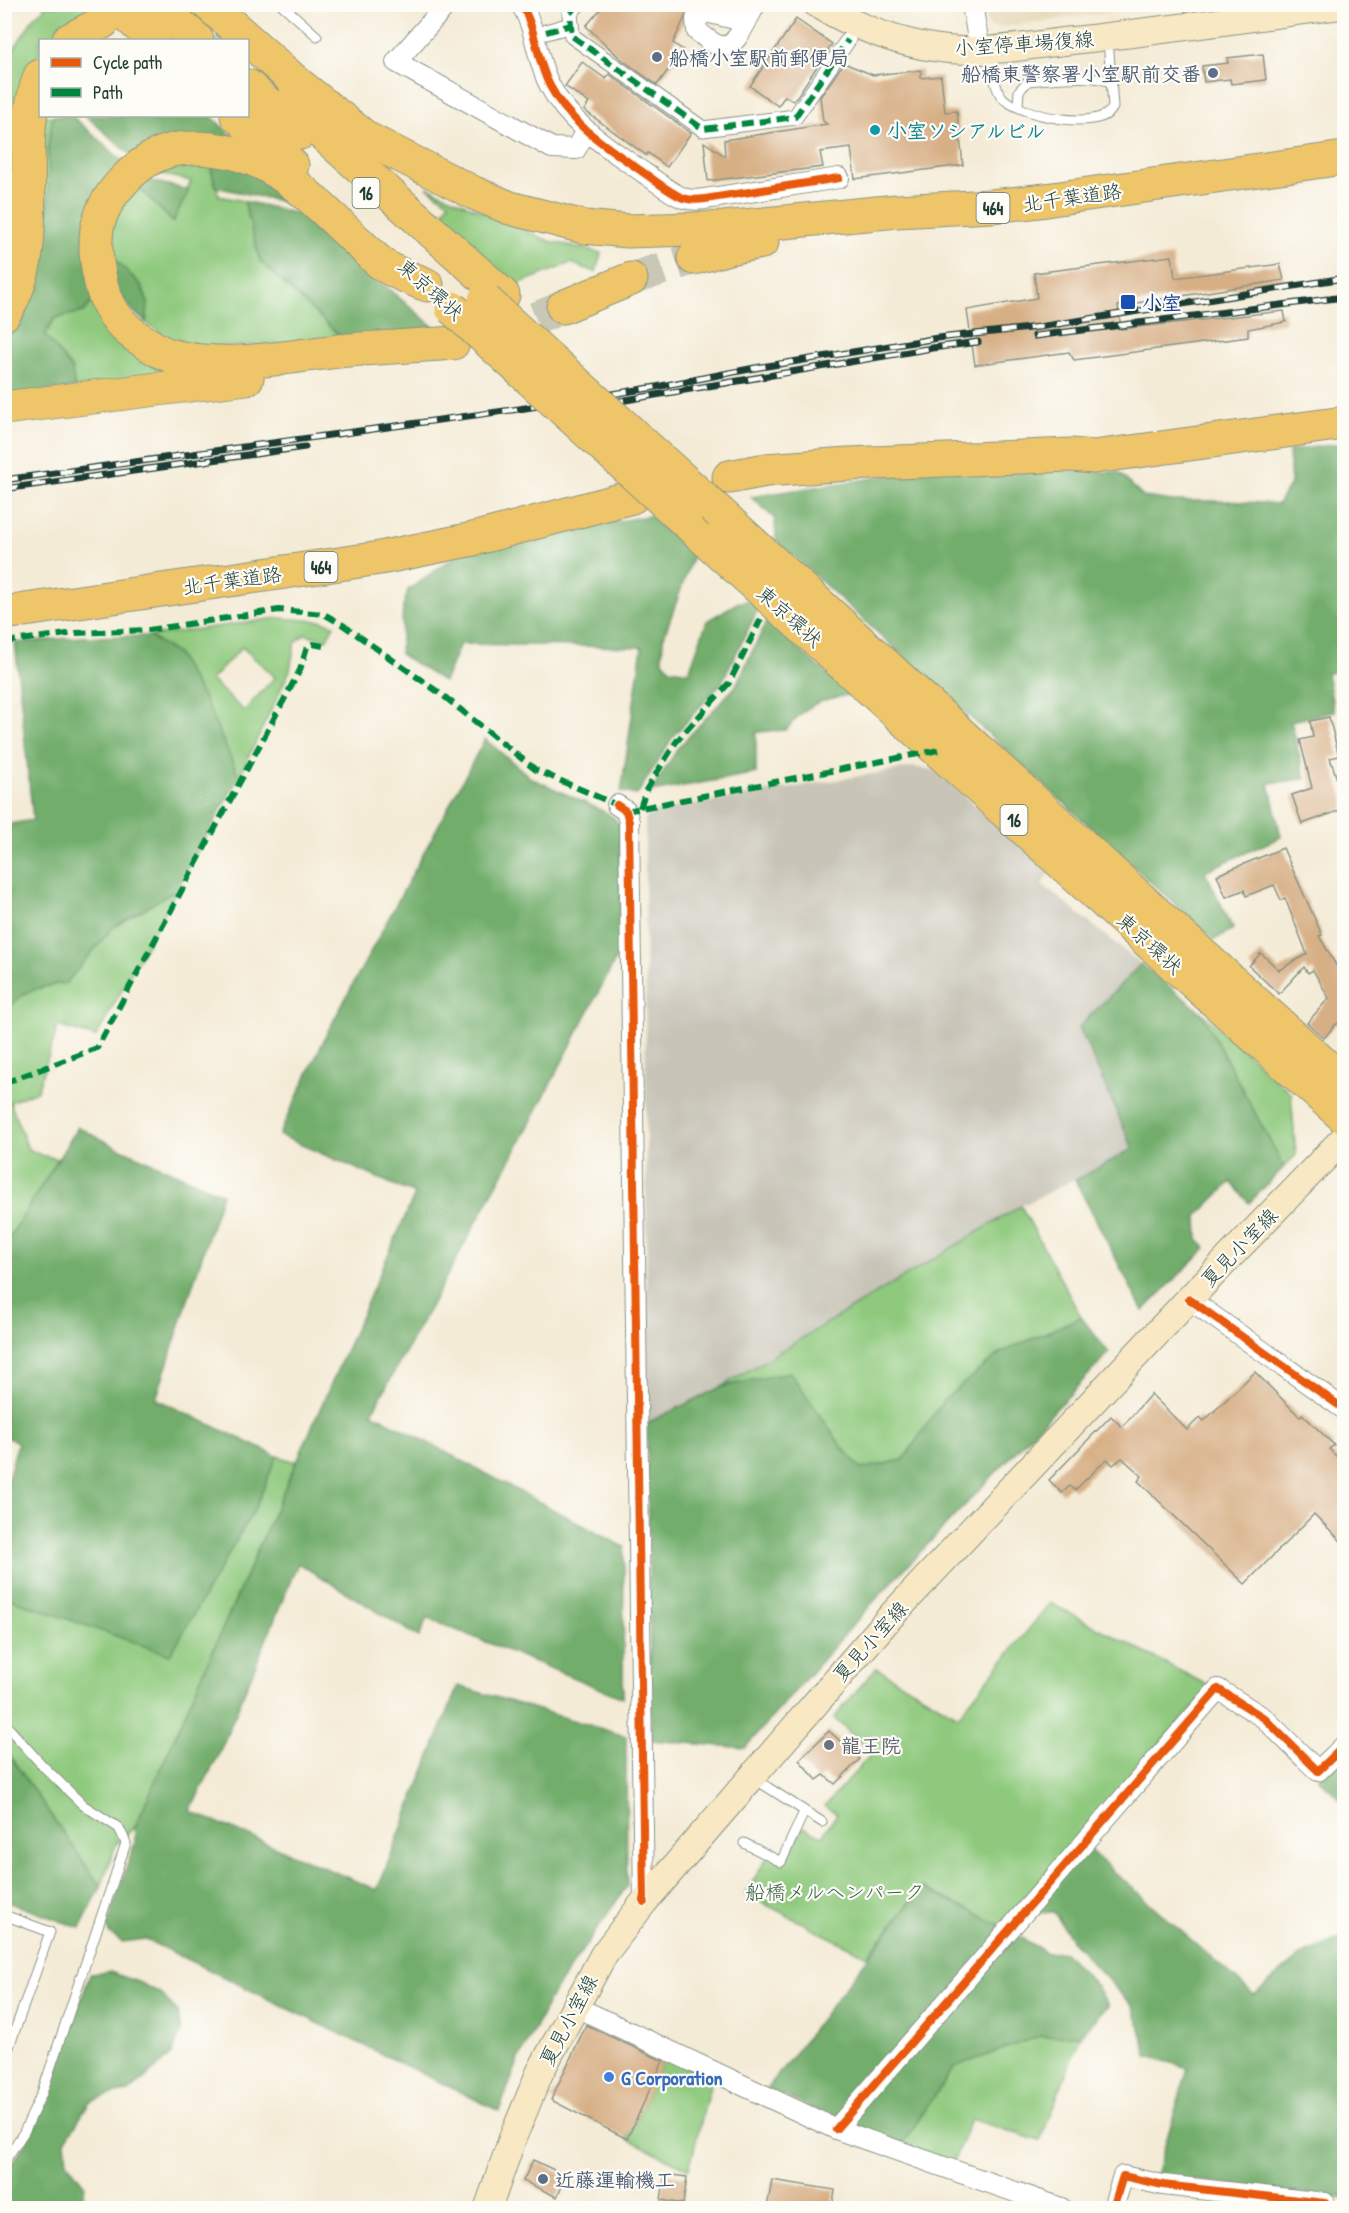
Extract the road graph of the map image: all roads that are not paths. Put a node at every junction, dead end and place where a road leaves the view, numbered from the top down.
1 (157, 4) edge
2 (208, 4) edge
3 (281, 4) edge
4 (447, 4) edge
5 (521, 4) edge
6 (578, 4) edge
7 (817, 4) edge
8 (972, 4) edge
9 (1344, 5) edge
10 (1275, 9) edge
11 (109, 13) edge
12 (571, 25) junction
13 (546, 32) dead end
14 (317, 36) dead end
15 (1107, 37) junction
16 (70, 39) edge
17 (152, 39) tunnel mouth
18 (196, 39) tunnel mouth
19 (247, 39) edge
20 (249, 40) edge
21 (848, 40) dead end
22 (985, 50) junction
23 (39, 78) edge
24 (250, 78) edge
25 (1112, 84) junction
26 (1018, 106) junction
27 (238, 117) edge
28 (586, 130) junction
29 (1344, 158) edge
30 (839, 178) dead end
31 (1046, 200) junction
32 (694, 258) tunnel mouth
33 (631, 279) tunnel mouth
34 (427, 285) junction
35 (563, 307) tunnel mouth
36 (4, 314) edge
37 (4, 408) edge
38 (1344, 423) edge
39 (729, 477) dead end
40 (632, 497) dead end
41 (4, 613) edge
42 (617, 805) dead end
43 (1344, 1082) edge
44 (1344, 1117) edge
45 (1344, 1138) edge
46 (1189, 1299) junction
47 (1344, 1409) edge
48 (4, 1723) edge
49 (1344, 1746) edge
50 (752, 1777) junction
51 (804, 1812) junction
52 (822, 1822) dead end
53 (744, 1843) dead end
54 (644, 1902) junction
55 (4, 1915) edge
56 (574, 2006) junction
57 (4, 2061) edge
58 (836, 2129) junction
59 (4, 2162) edge
60 (1325, 2204) dead end
61 (488, 2208) edge
62 (1061, 2208) edge
63 (1113, 2208) edge

1 - 18 highway
2 - 19 highway
3 - 14 lane
4 - 28 street
5 - 28 street
6 - 12 street
7 - 22 main road, 小室停車場復線
8 - 22 street
9 - 10 main road, 小室停車場復線
10 - 15 main road, 小室停車場復線
11 - 16 highway
11 - 17 highway
12 - 13 street
12 - 21 street
15 - 22 main road, 小室停車場復線
15 - 25 lane
20 - 31 highway
22 - 26 lane
23 - 36 highway
24 - 43 highway, 東京環状 / 16, bridge
25 - 26 lane
25 - 26 lane
27 - 34 highway, 東京環状 / 16
28 - 30 street
29 - 31 highway, 北千葉道路 / 464
31 - 32 highway, 北千葉道路 / 464
33 - 35 highway
34 - 37 highway
34 - 44 highway, 東京環状 / 16, bridge
38 - 39 highway
40 - 41 highway, 北千葉道路 / 464
42 - 54 street
45 - 46 main road, 夏見小室線
46 - 47 street
46 - 50 main road, 夏見小室線
48 - 59 lane
49 - 58 street
50 - 51 lane
50 - 54 main road, 夏見小室線
51 - 52 lane
51 - 53 lane
54 - 56 main road, 夏見小室線
55 - 57 lane
56 - 58 street
56 - 61 main road, 夏見小室線
58 - 62 street
60 - 63 street

